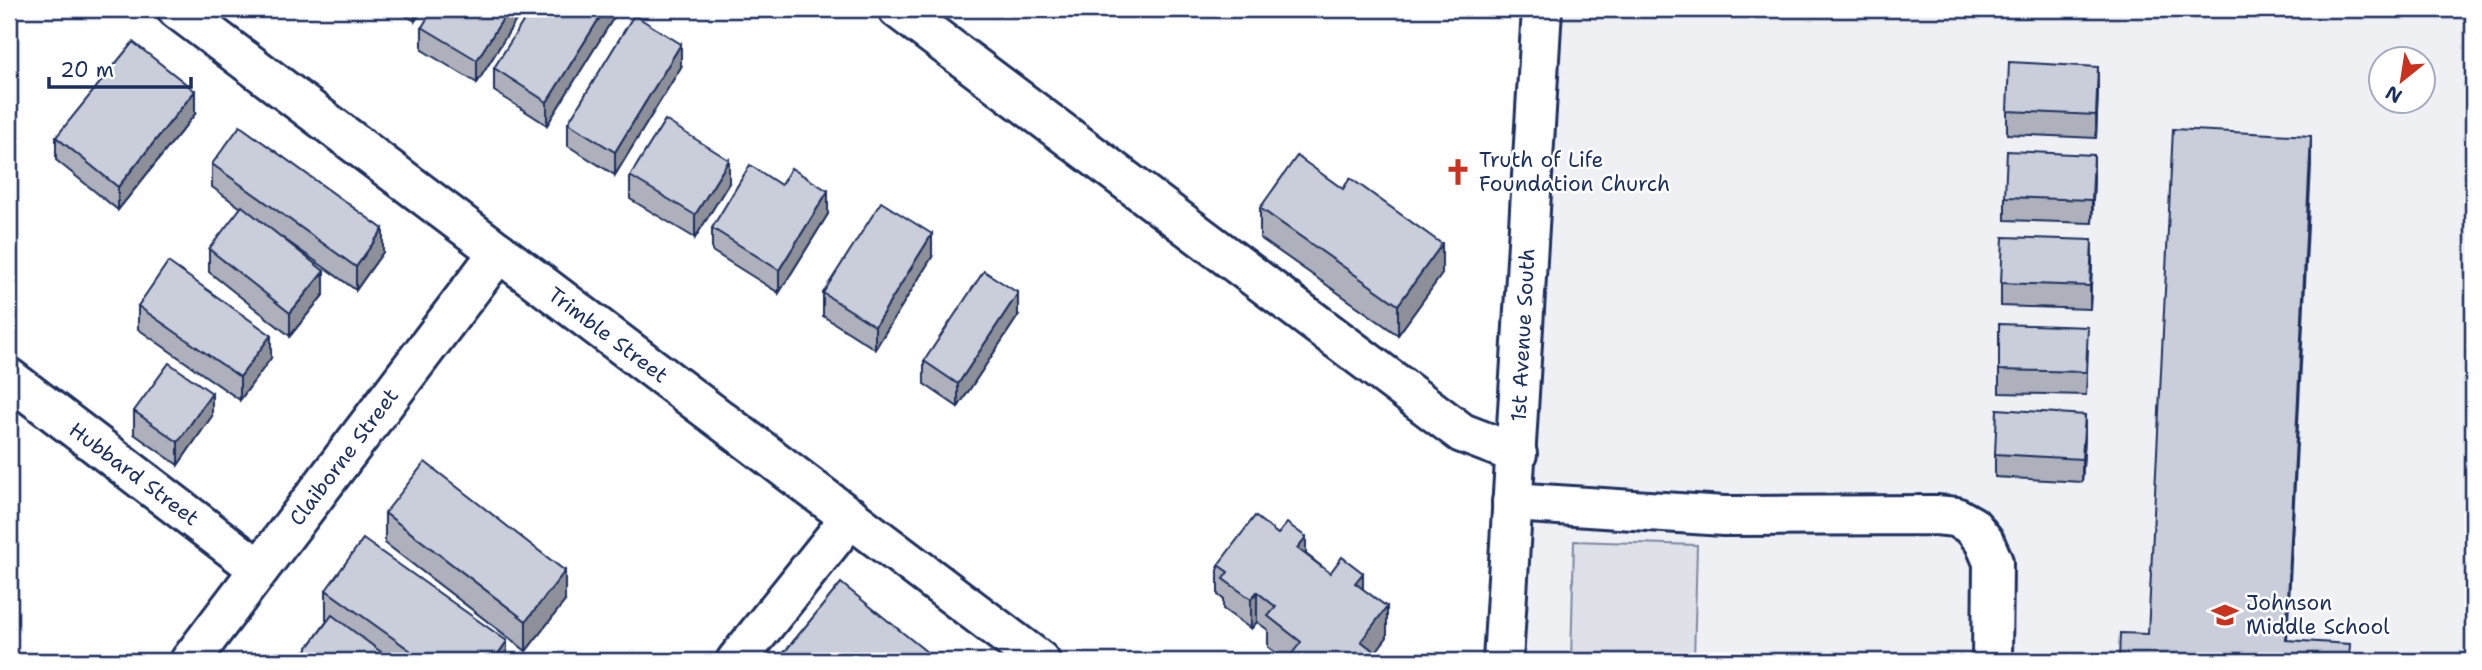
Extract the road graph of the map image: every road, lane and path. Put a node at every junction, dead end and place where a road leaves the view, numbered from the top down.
1 (177, 9) edge
2 (898, 9) edge
3 (1542, 9) edge
4 (499, 252) junction
5 (9, 378) edge
6 (1517, 454) junction
7 (1512, 502) junction
8 (851, 517) junction
9 (259, 569) junction
10 (190, 661) edge
11 (736, 661) edge
12 (1040, 661) edge
13 (1503, 661) edge
14 (1992, 661) edge

1 - 4 street, Trimble Street
2 - 6 street
3 - 6 street, 1st Avenue South
4 - 8 street, Trimble Street
4 - 9 street, Claiborne Street
5 - 9 street, Hubbard Street
6 - 7 street, 1st Avenue South
7 - 13 street, 1st Avenue South
7 - 14 street
8 - 11 street
8 - 12 street, Trimble Street
9 - 10 street, Claiborne Street

